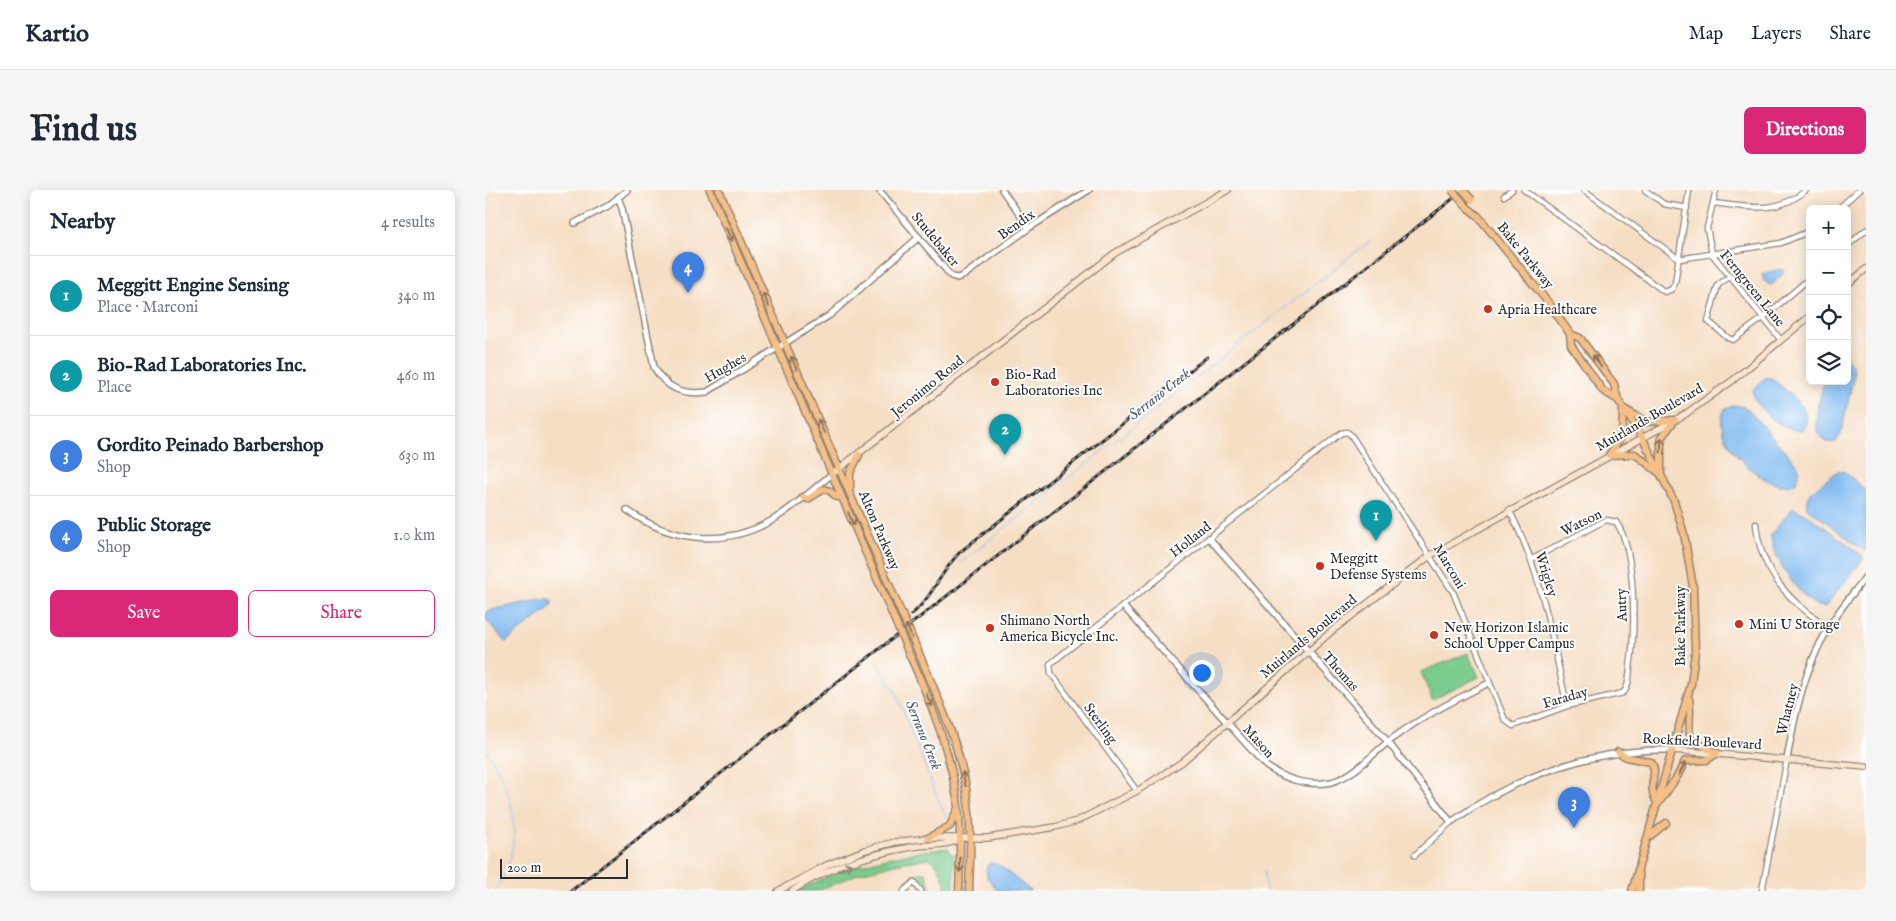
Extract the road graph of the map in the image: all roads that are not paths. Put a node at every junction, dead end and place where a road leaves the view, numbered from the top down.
1 (627, 190) edge
2 (709, 190) edge
3 (719, 190) edge
4 (879, 190) edge
5 (1002, 190) edge
6 (1089, 190) edge
7 (1229, 190) edge
8 (1452, 190) edge
9 (1463, 190) edge
10 (1512, 190) edge
11 (1524, 190) edge
12 (1584, 190) edge
13 (1645, 190) edge
14 (1689, 190) edge
15 (1716, 190) edge
16 (1806, 190) edge
17 (1859, 190) edge
18 (1504, 196) dead end
19 (618, 198) junction
20 (1713, 203) junction
21 (1843, 205) edge
22 (1687, 208) junction
23 (1478, 216) junction
24 (575, 223) dead end
25 (1029, 228) junction
26 (1866, 230) edge
27 (1806, 233) edge
28 (919, 236) junction
29 (1851, 243) edge
30 (1711, 254) junction
31 (1679, 259) junction
32 (1866, 269) edge
33 (1729, 277) junction
34 (957, 278) joint
35 (1806, 281) edge
36 (1851, 282) edge
37 (1763, 318) junction
38 (1806, 319) edge
39 (1570, 334) junction
40 (1781, 340) junction
41 (786, 344) junction
42 (778, 349) junction
43 (1618, 400) junction
44 (1623, 408) junction
45 (1675, 420) junction
46 (1347, 432) joint
47 (1642, 437) junction
48 (859, 455) junction
49 (1609, 455) junction
50 (840, 469) junction
51 (1661, 474) junction
52 (831, 475) junction
53 (850, 492) junction
54 (841, 497) junction
55 (803, 498) junction
56 (627, 510) dead end
57 (1509, 510) junction
58 (1613, 520) joint
59 (1756, 524) dead end
60 (1209, 538) junction
61 (1431, 555) junction
62 (1532, 560) junction
63 (1866, 576) edge
64 (1123, 606) junction
65 (1829, 627) junction
66 (1309, 651) junction
67 (1049, 667) joint
68 (1489, 683) junction
69 (1626, 692) joint
70 (1688, 695) junction
71 (1567, 706) junction
72 (1228, 723) junction
73 (1510, 725) joint
74 (1388, 742) junction
75 (1673, 750) junction
76 (1618, 752) junction
77 (1717, 753) junction
78 (1787, 759) junction
79 (1866, 768) edge
80 (1137, 791) junction
81 (1658, 804) junction
82 (958, 806) junction
83 (1451, 822) junction
84 (1666, 823) dead end
85 (928, 838) junction
86 (970, 838) junction
87 (1648, 838) junction
88 (960, 839) junction
89 (1415, 855) dead end
90 (1639, 867) junction
91 (778, 891) edge
92 (792, 891) edge
93 (903, 891) edge
94 (921, 891) edge
95 (959, 891) edge
96 (969, 891) edge
97 (1632, 891) edge
98 (1639, 891) edge
99 (1762, 891) edge

1 - 19 street
2 -> 42 main road, Alton Parkway
41 -> 3 main road, Alton Parkway
4 - 28 street, Studebaker
5 - 25 street
6 - 25 street, Bendix
7 - 48 main road, Jeronimo Road
8 - 23 main road, Bake Parkway, bridge
9 - 23 main road, Bake Parkway, bridge
10 - 18 street
11 - 31 street
12 - 31 street
13 - 22 street
14 - 22 street
15 - 20 street, Ferngreen Lane
16 - 20 street
17 - 21 street
19 - 24 street
19 - 42 street, Hughes
20 - 30 street, Ferngreen Lane
22 - 31 street
23 - 39 main road, Bake Parkway
25 - 34 street, Bendix
26 - 29 street
27 - 30 street
28 - 34 street, Studebaker
28 - 41 street, Hughes
30 - 31 street
30 - 33 street, Ferngreen Lane
32 - 36 main road
33 - 37 street, Ferngreen Lane
33 - 37 street
35 - 37 street
37 - 40 street, Ferngreen Lane
38 - 40 main road, Muirlands Boulevard
43 -> 39 main road, Bake Parkway
39 - 43 main road, Bake Parkway
40 - 45 main road, Muirlands Boulevard
41 - 42 street, Hughes
50 -> 41 main road, Alton Parkway
42 - 52 main road, Alton Parkway
43 - 44 main road, Bake Parkway
44 - 45 main road
44 - 47 main road, Bake Parkway
44 - 49 main road
45 - 47 main road, Muirlands Boulevard
51 -> 45 main road
46 - 60 street, Holland
46 - 61 street, Marconi
47 - 49 main road, Muirlands Boulevard
47 - 51 main road, Bake Parkway
48 - 50 main road, Jeronimo Road
48 - 53 main road
49 - 51 main road
49 - 57 main road, Muirlands Boulevard
50 - 52 main road, Jeronimo Road
50 - 53 main road, Alton Parkway
51 - 70 main road, Bake Parkway
52 - 54 main road, Alton Parkway
52 - 55 street, Jeronimo Road
86 -> 53 main road, Alton Parkway, bridge
54 - 55 main road
54 -> 82 main road, Alton Parkway, bridge
55 - 56 street, Jeronimo Road
57 - 61 main road, Muirlands Boulevard
57 - 62 street, Wrigley
58 - 62 street, Watson
58 - 69 street, Autry
59 - 65 street
60 - 64 street, Holland
60 - 66 street, Thomas
61 - 66 main road, Muirlands Boulevard
61 - 68 street, Marconi
62 - 71 street, Wrigley
63 - 65 street, Whatney
64 - 67 street, Holland
64 - 72 street, Mason
65 - 78 street, Whatney
66 - 72 main road, Muirlands Boulevard
66 - 74 street, Thomas
67 - 80 street, Sterling
68 - 73 street, Marconi
68 - 74 street, Mason
69 - 71 street, Faraday
70 - 75 main road, Bake Parkway
70 - 77 main road
71 - 73 street, Faraday
72 - 74 street, Mason
72 - 80 main road, Muirlands Boulevard
74 - 83 street, Thomas
75 - 76 street, Rockfield Boulevard
75 - 77 main road, Rockfield Boulevard
75 - 81 main road, Bake Parkway
76 - 81 main road
76 - 83 street, Rockfield Boulevard
77 - 78 main road, Rockfield Boulevard
81 -> 77 main road
78 - 79 main road, Rockfield Boulevard
78 - 99 street, Whatney
80 - 86 main road, Muirlands Boulevard
81 - 87 main road, Bake Parkway
82 - 85 main road
82 - 88 main road, Alton Parkway
83 - 89 street, Rockfield Boulevard
84 - 87 main road
85 - 88 main road
85 - 91 main road
86 - 88 main road, Muirlands Boulevard
86 - 96 main road, Alton Parkway
87 - 90 main road, Bake Parkway
92 -> 88 main road
88 -> 95 main road, Alton Parkway
90 - 97 main road, Bake Parkway
90 - 98 main road
93 - 94 street

